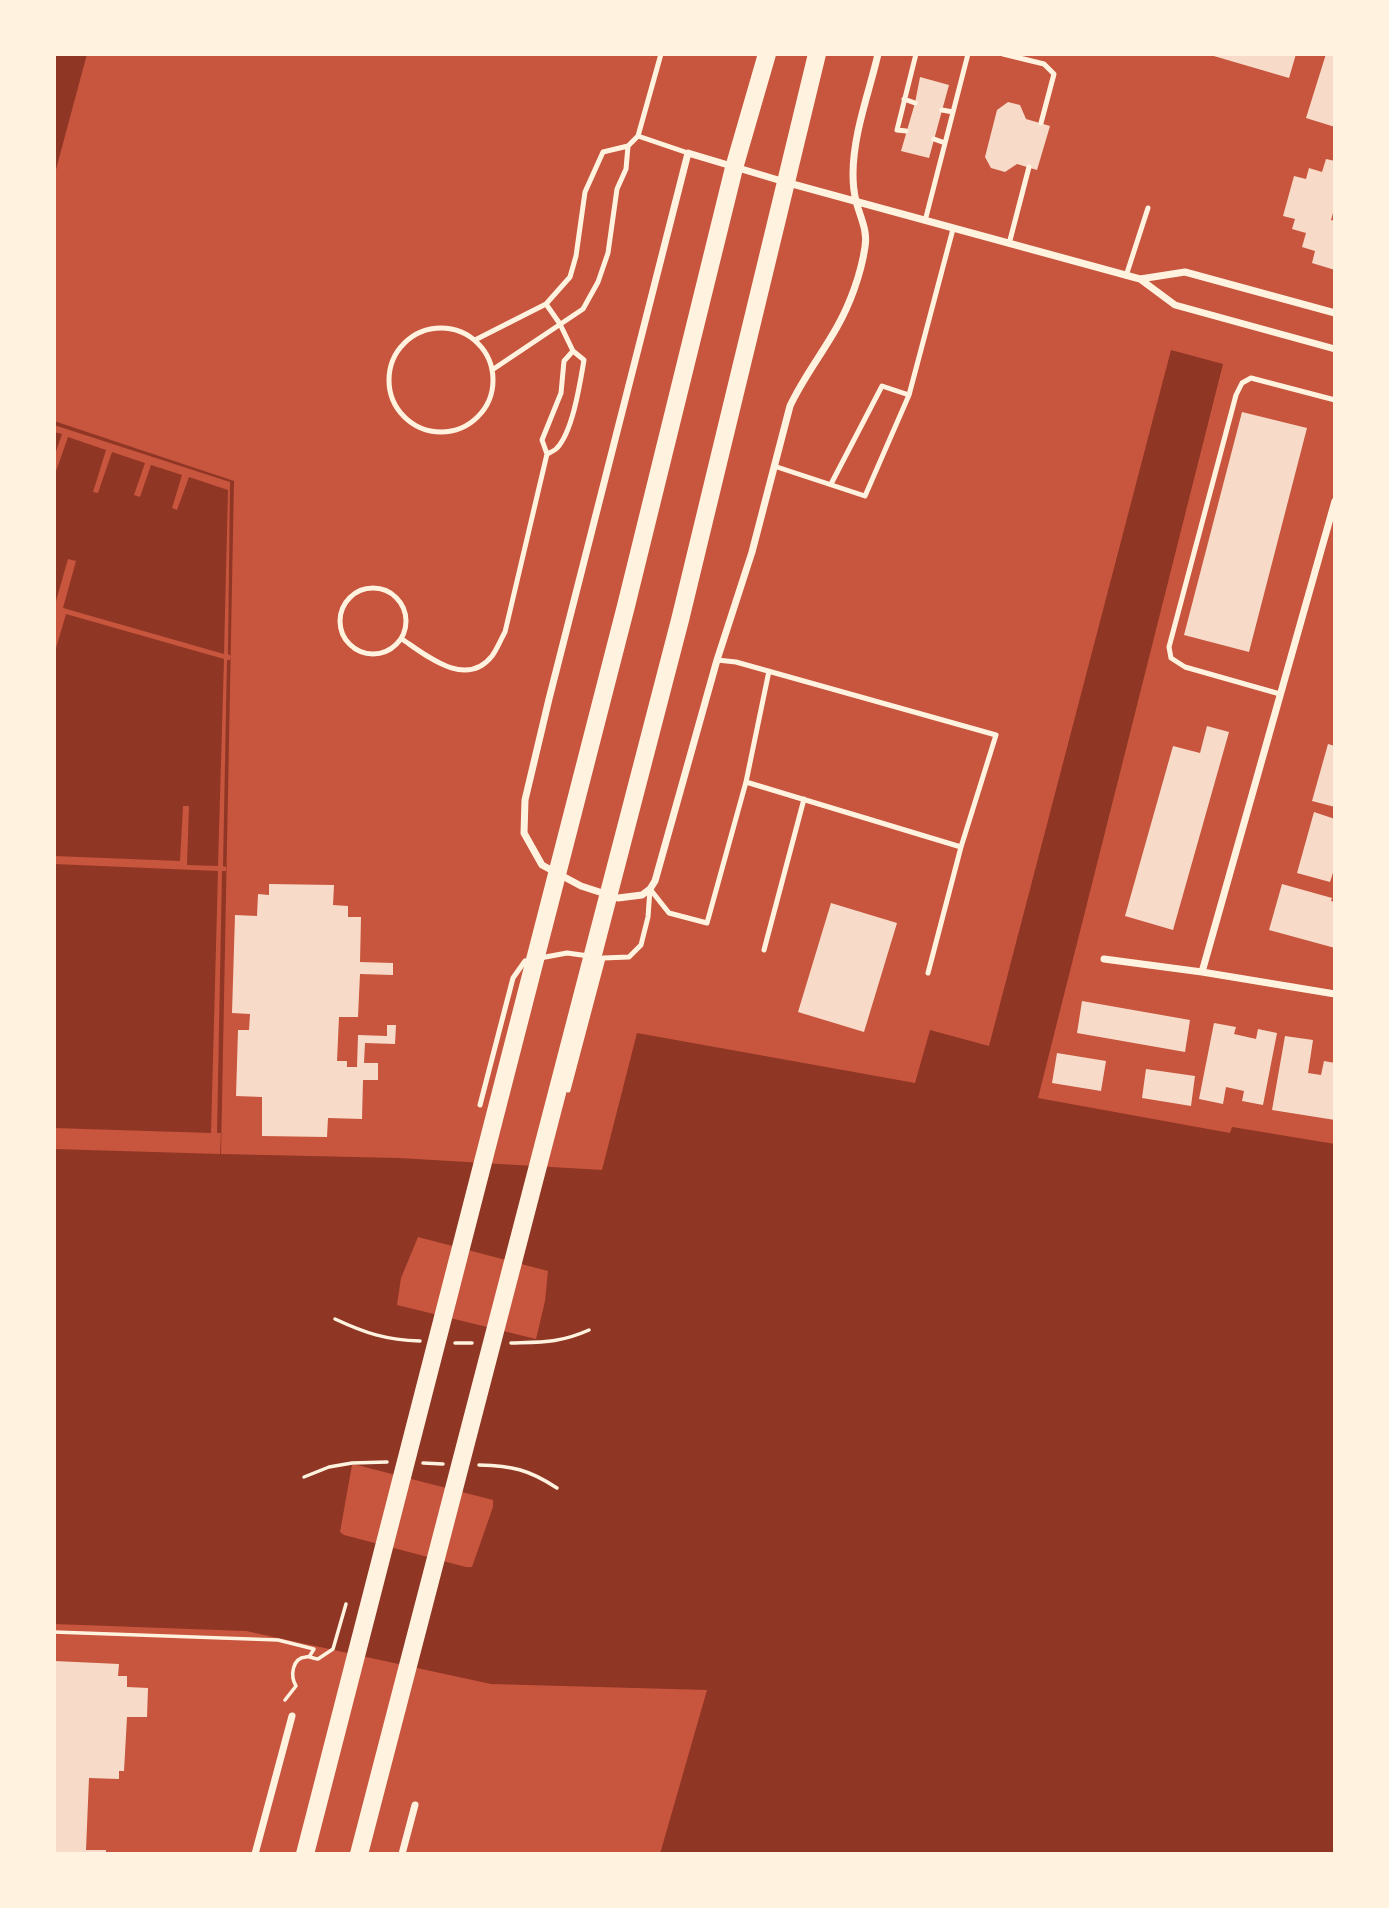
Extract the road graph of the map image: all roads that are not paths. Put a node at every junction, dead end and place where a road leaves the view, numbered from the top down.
1 (661, 54) edge
2 (767, 54) edge
3 (817, 54) edge
4 (878, 54) edge
5 (916, 54) edge
6 (968, 54) edge
7 (1003, 54) edge
8 (904, 99) junction
9 (915, 103) dead end
10 (942, 110) dead end
11 (953, 112) junction
12 (1041, 123) dead end
13 (906, 131) dead end
14 (638, 136) junction
15 (934, 139) dead end
16 (945, 142) junction
17 (628, 146) junction
18 (688, 153) junction
19 (1029, 167) dead end
20 (734, 168) junction
21 (785, 183) junction
22 (856, 201) junction
23 (1148, 208) dead end
24 (925, 221) junction
25 (953, 229) junction
26 (1009, 244) junction
27 (1126, 276) junction
28 (1140, 279) junction
29 (546, 304) junction
30 (1335, 313) edge
31 (560, 324) junction
32 (475, 340) junction
33 (1335, 349) edge
34 (573, 351) junction
35 (492, 370) junction
36 (909, 395) junction
37 (1335, 400) edge
38 (547, 454) junction
39 (774, 466) junction
40 (831, 484) junction
41 (1335, 501) edge
42 (402, 639) junction
43 (717, 660) junction
44 (769, 671) junction
45 (1280, 694) junction
46 (746, 782) junction
47 (804, 799) junction
48 (961, 847) junction
49 (650, 889) junction
50 (764, 950) dead end
51 (603, 958) junction
52 (1104, 959) dead end
53 (1202, 972) junction
54 (928, 973) dead end
55 (1335, 995) edge
56 (568, 1090) dead end
57 (480, 1105) dead end
58 (292, 1716) dead end
59 (415, 1805) dead end
60 (255, 1854) edge
61 (304, 1854) edge
62 (359, 1854) edge
63 (402, 1854) edge

1 - 14 lane
2 - 20 main road
3 - 21 main road
4 - 22 street
5 - 8 lane
6 - 11 lane
7 - 12 lane
8 - 9 lane
8 - 13 lane
10 - 11 lane
11 - 16 lane
14 - 17 lane
14 - 18 lane
15 - 16 lane
16 - 24 lane
17 - 29 lane
17 - 31 lane
18 - 20 street
18 - 49 street
19 - 26 lane
20 - 21 street
20 - 61 main road
21 - 22 street
21 - 62 main road
22 - 24 street
22 - 39 street
23 - 27 lane
24 - 25 street
25 - 26 street
25 - 36 lane
26 - 27 street
27 - 28 street
28 - 30 street
28 - 33 street
29 - 31 lane
29 - 32 lane
31 - 34 lane
31 - 35 lane
32 - 35 lane
32 - 35 lane
34 - 38 lane
34 - 38 lane
36 - 40 lane
36 - 40 lane
37 - 45 lane
38 - 42 lane
39 - 40 lane
39 - 43 street
41 - 45 street
42 - 42 lane
43 - 44 lane
43 - 49 street
44 - 46 lane
44 - 48 lane
45 - 53 street
46 - 47 lane
46 - 49 lane
47 - 48 lane
47 - 50 lane
48 - 54 lane
49 - 51 lane
51 - 56 lane
51 - 57 lane
52 - 53 street
53 - 55 street
58 - 60 street
59 - 63 street

